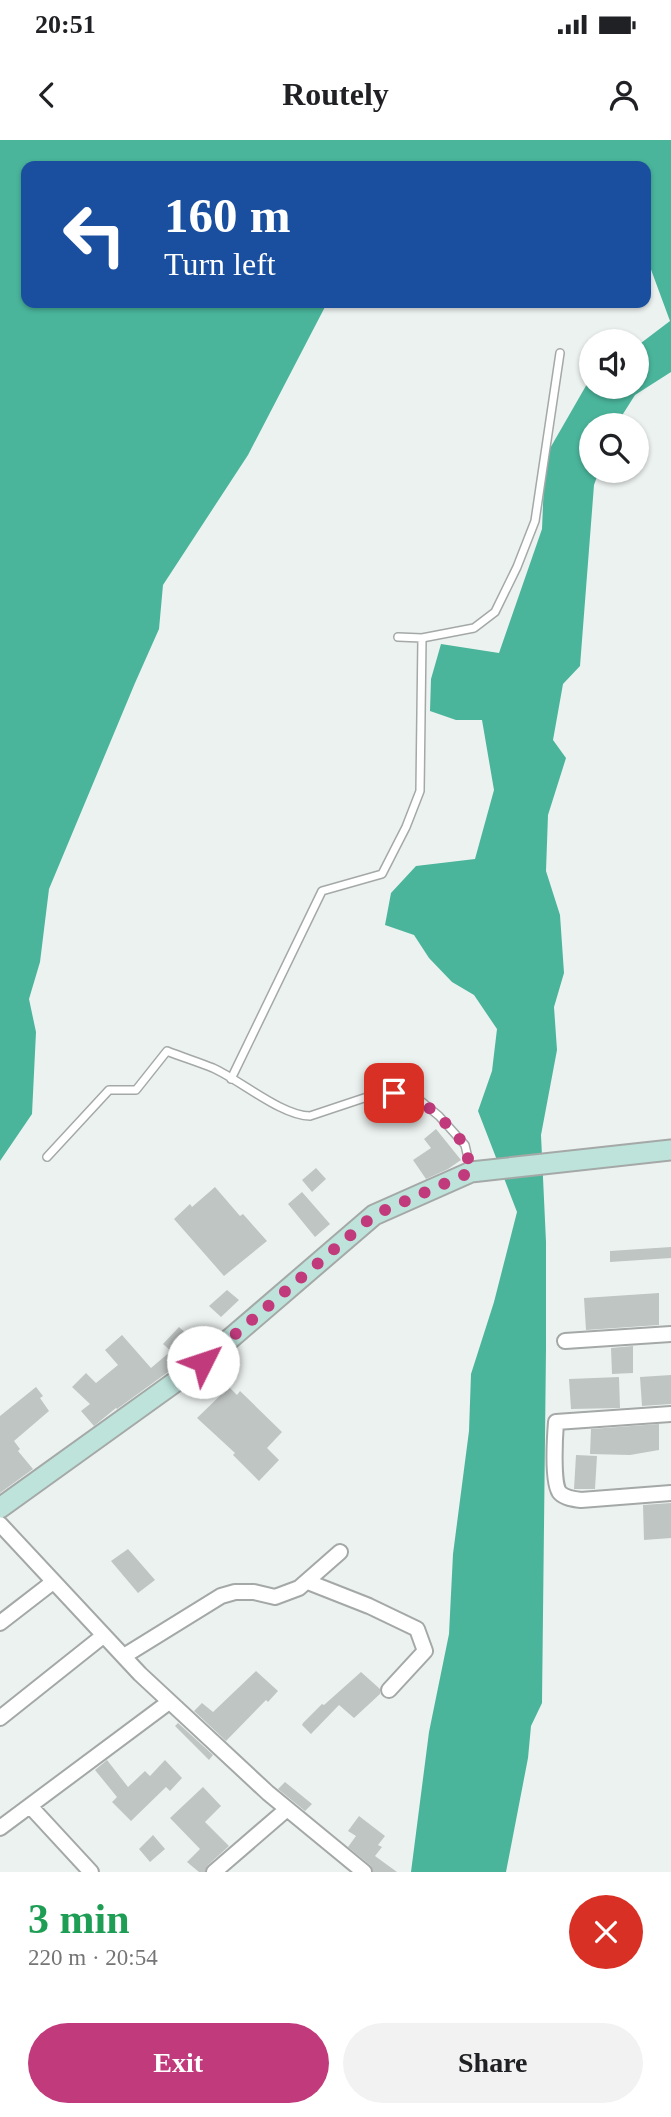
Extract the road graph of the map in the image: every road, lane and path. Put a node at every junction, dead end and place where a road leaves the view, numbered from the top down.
1 (560, 353) dead end
2 (398, 637) dead end
3 (422, 638) junction
4 (231, 1079) junction
5 (671, 1150) edge
6 (47, 1157) dead end
7 (471, 1172) junction
8 (671, 1334) edge
9 (565, 1340) dead end
10 (671, 1414) edge
11 (671, 1493) edge
12 (0, 1508) edge
13 (0, 1524) edge
14 (340, 1552) dead end
15 (53, 1582) junction
16 (308, 1582) junction
17 (0, 1623) edge
18 (103, 1636) junction
19 (124, 1656) junction
20 (389, 1690) dead end
21 (169, 1702) junction
22 (0, 1718) edge
23 (30, 1806) junction
24 (288, 1809) junction
25 (0, 1828) edge
26 (91, 1872) edge
27 (214, 1872) edge
28 (364, 1872) edge

1 - 3 lane
2 - 3 lane
3 - 4 lane
4 - 6 lane
4 - 7 lane
5 - 7 street
7 - 12 street
8 - 9 street
10 - 11 street
13 - 15 street
14 - 16 street
15 - 17 street
15 - 18 street
16 - 19 street
16 - 20 street
18 - 19 street
18 - 22 street
19 - 21 street
21 - 23 street
21 - 24 street
23 - 25 street
23 - 26 street
24 - 27 street
24 - 28 street

